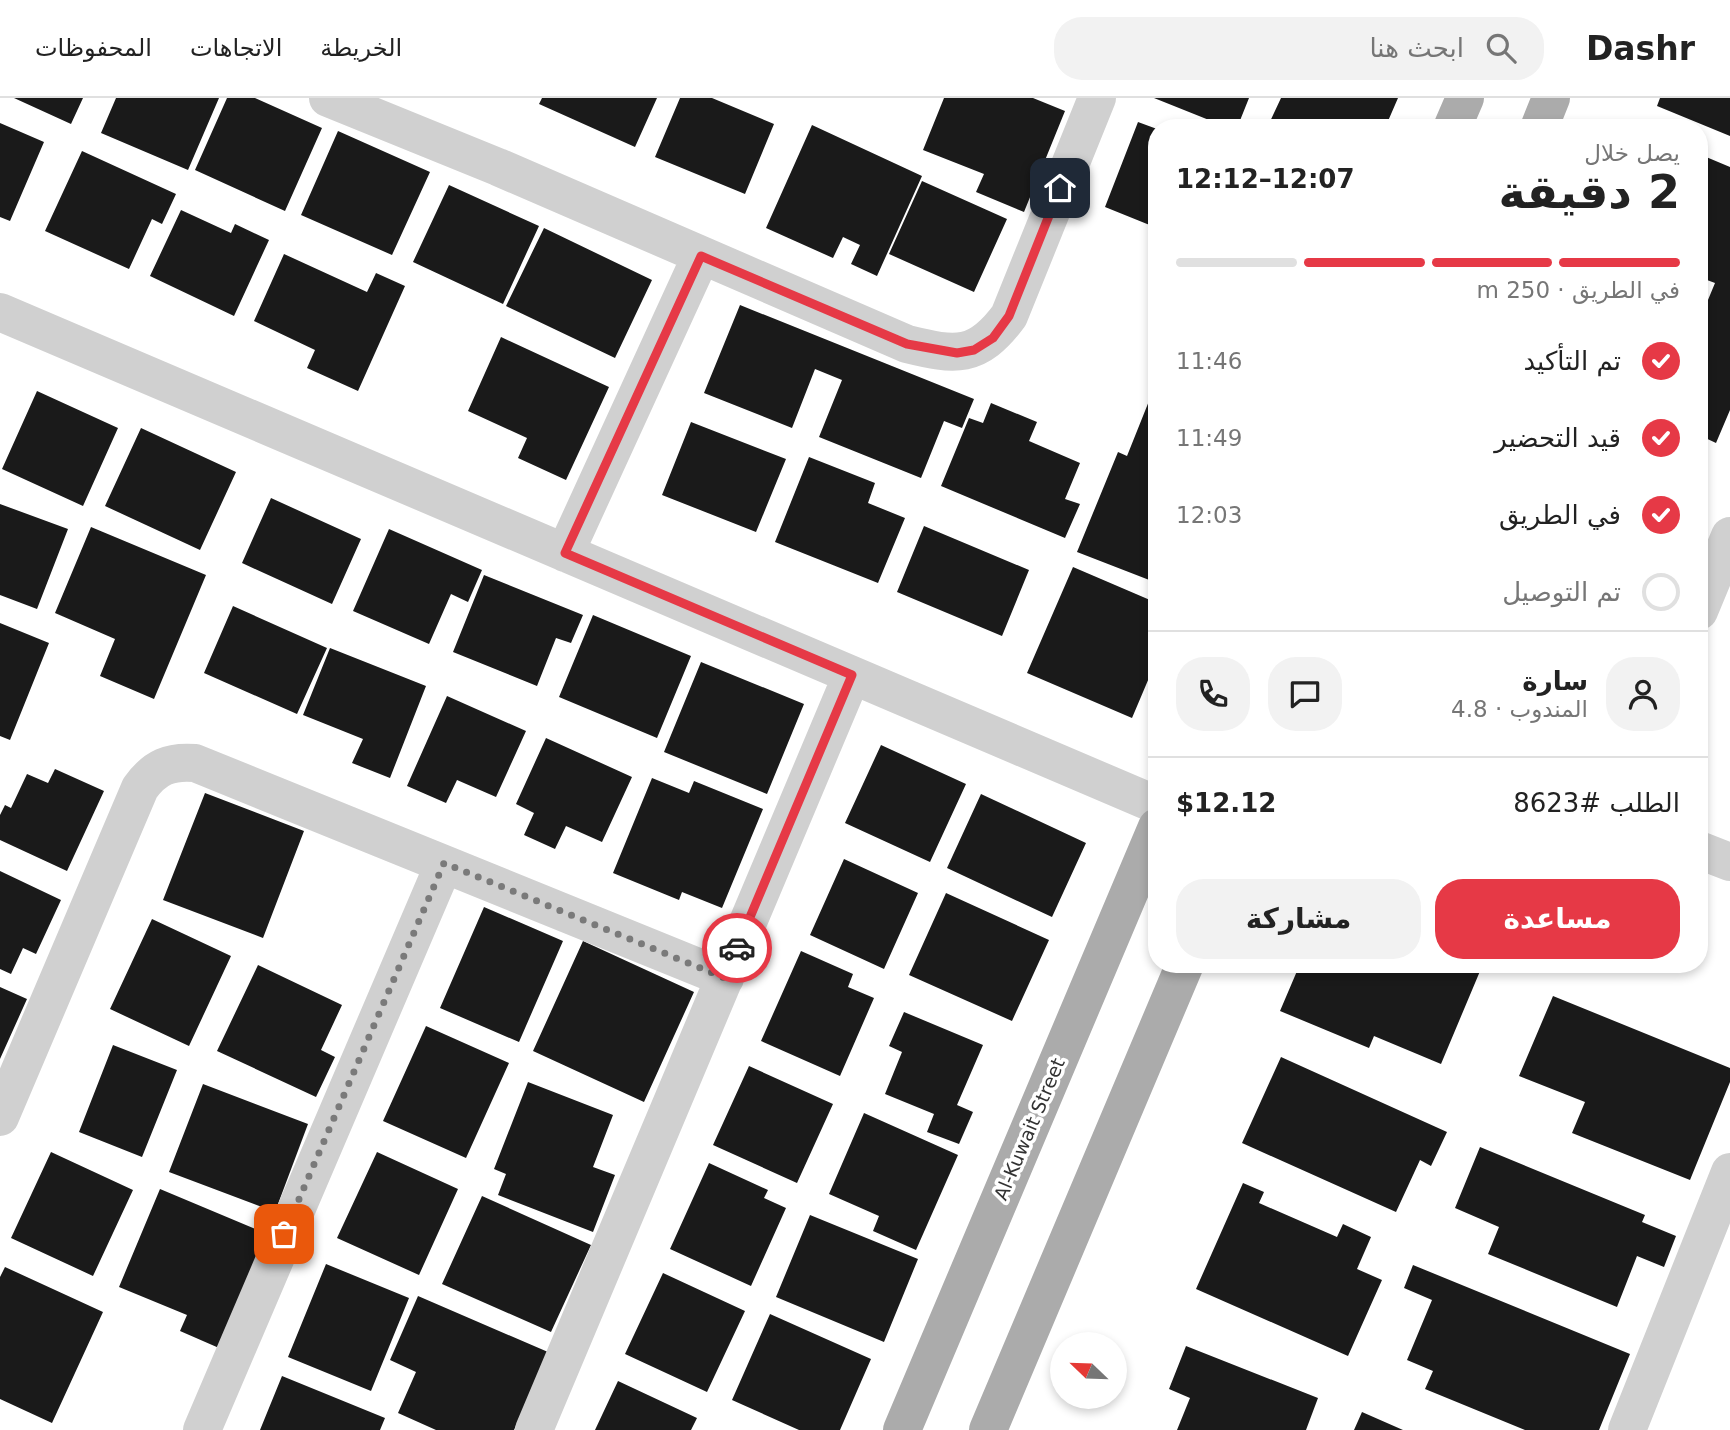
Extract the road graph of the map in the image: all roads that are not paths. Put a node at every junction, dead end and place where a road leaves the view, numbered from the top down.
1 (328, 98) edge
2 (1097, 98) edge
3 (1465, 98) edge
4 (1551, 98) edge
5 (1456, 119) edge
6 (1543, 119) edge
7 (701, 256) junction
8 (0, 312) edge
9 (1730, 536) edge
10 (565, 553) junction
11 (1708, 589) edge
12 (852, 675) junction
13 (1148, 801) edge
14 (1148, 848) edge
15 (1708, 853) edge
16 (1730, 862) edge
17 (444, 863) junction
18 (1181, 973) edge
19 (725, 978) junction
20 (0, 1117) edge
21 (1730, 1172) edge
22 (202, 1430) edge
23 (534, 1430) edge
24 (902, 1430) edge
25 (988, 1430) edge
26 (1627, 1430) edge

1 - 7 street
2 - 7 street
3 - 5 main road
4 - 6 main road
7 - 10 street
8 - 10 street
9 - 11 street
10 - 12 street
12 - 13 street
12 - 19 street
14 - 24 main road, Al-Kuwait Street
15 - 16 street
17 - 19 street
17 - 20 street
17 - 22 street
18 - 25 main road
19 - 23 street
21 - 26 street

